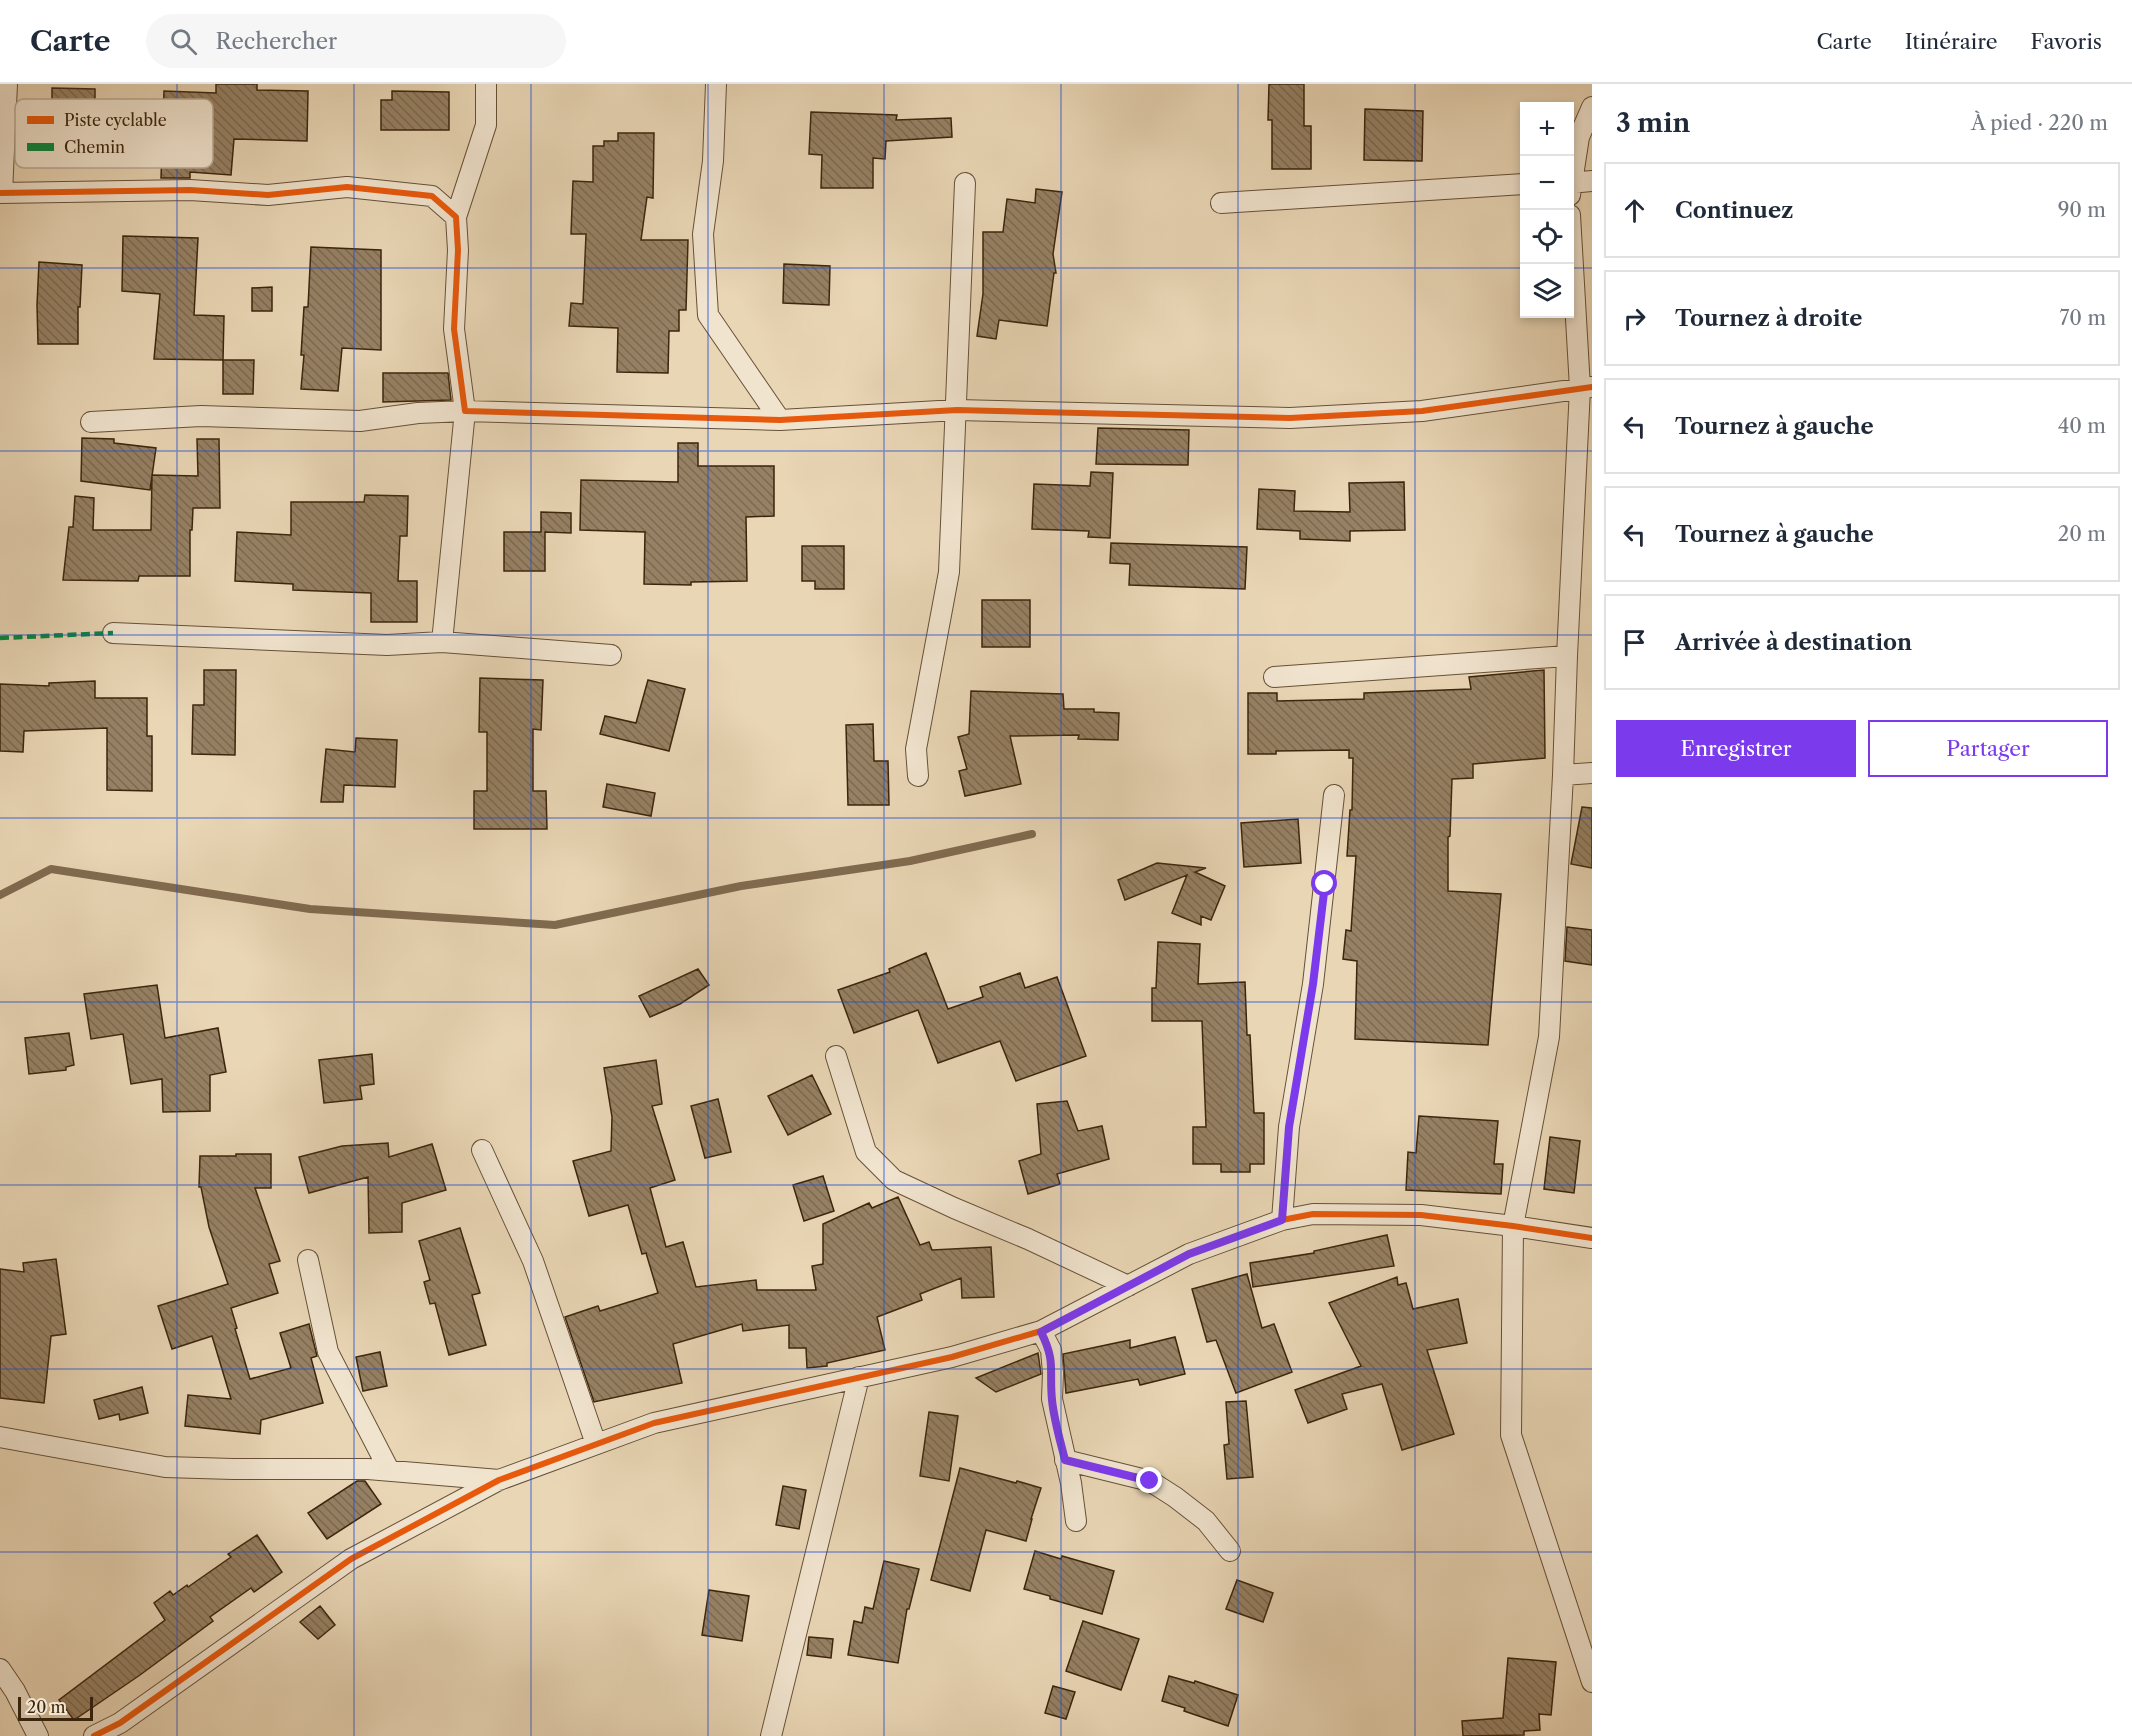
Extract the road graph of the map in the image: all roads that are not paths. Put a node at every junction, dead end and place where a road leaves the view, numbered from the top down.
1 (7, 84) edge
2 (486, 84) edge
3 (716, 84) edge
4 (1592, 107) edge
5 (1574, 165) edge
6 (1592, 181) edge
7 (965, 183) dead end
8 (1520, 184) edge
9 (1574, 186) edge
10 (1, 193) edge
11 (1221, 203) dead end
12 (456, 218) junction
13 (1574, 264) edge
14 (1586, 387) edge
15 (957, 410) junction
16 (465, 411) junction
17 (780, 420) junction
18 (91, 422) dead end
19 (113, 633) dead end
20 (442, 642) junction
21 (611, 655) dead end
22 (1566, 656) junction
23 (1274, 676) dead end
24 (1592, 773) edge
25 (1563, 775) junction
26 (918, 776) dead end
27 (1334, 795) dead end
28 (836, 1056) dead end
29 (482, 1150) dead end
30 (1282, 1220) junction
31 (1513, 1226) junction
32 (1592, 1238) edge
33 (308, 1260) dead end
34 (1128, 1286) junction
35 (1041, 1332) junction
36 (859, 1377) junction
37 (0, 1437) edge
38 (596, 1444) junction
39 (1065, 1460) junction
40 (389, 1470) junction
41 (499, 1480) junction
42 (1076, 1521) dead end
43 (1230, 1551) dead end
44 (0, 1669) edge
45 (1592, 1682) edge
46 (38, 1736) edge
47 (94, 1736) edge
48 (771, 1736) edge

1 - 10 street
2 - 12 street
3 - 17 street
4 - 5 street
6 - 9 street
7 - 15 street
8 - 11 street
10 - 12 street
12 - 16 street
13 - 14 street
14 - 15 street
14 - 22 street
15 - 17 street
15 - 26 street
16 - 17 street
16 - 18 street
16 - 20 street
19 - 20 street
20 - 21 street
22 - 23 street
22 - 25 street
24 - 25 street
25 - 31 street
27 - 30 street
28 - 34 street
29 - 38 street
30 - 31 street
30 - 34 street
31 - 32 street
31 - 45 street
33 - 40 street
34 - 35 street
35 - 36 street
35 - 39 street
36 - 38 street
36 - 48 street
37 - 40 street
38 - 41 street
39 - 42 street
39 - 43 street
40 - 41 street
41 - 47 street
44 - 46 street

